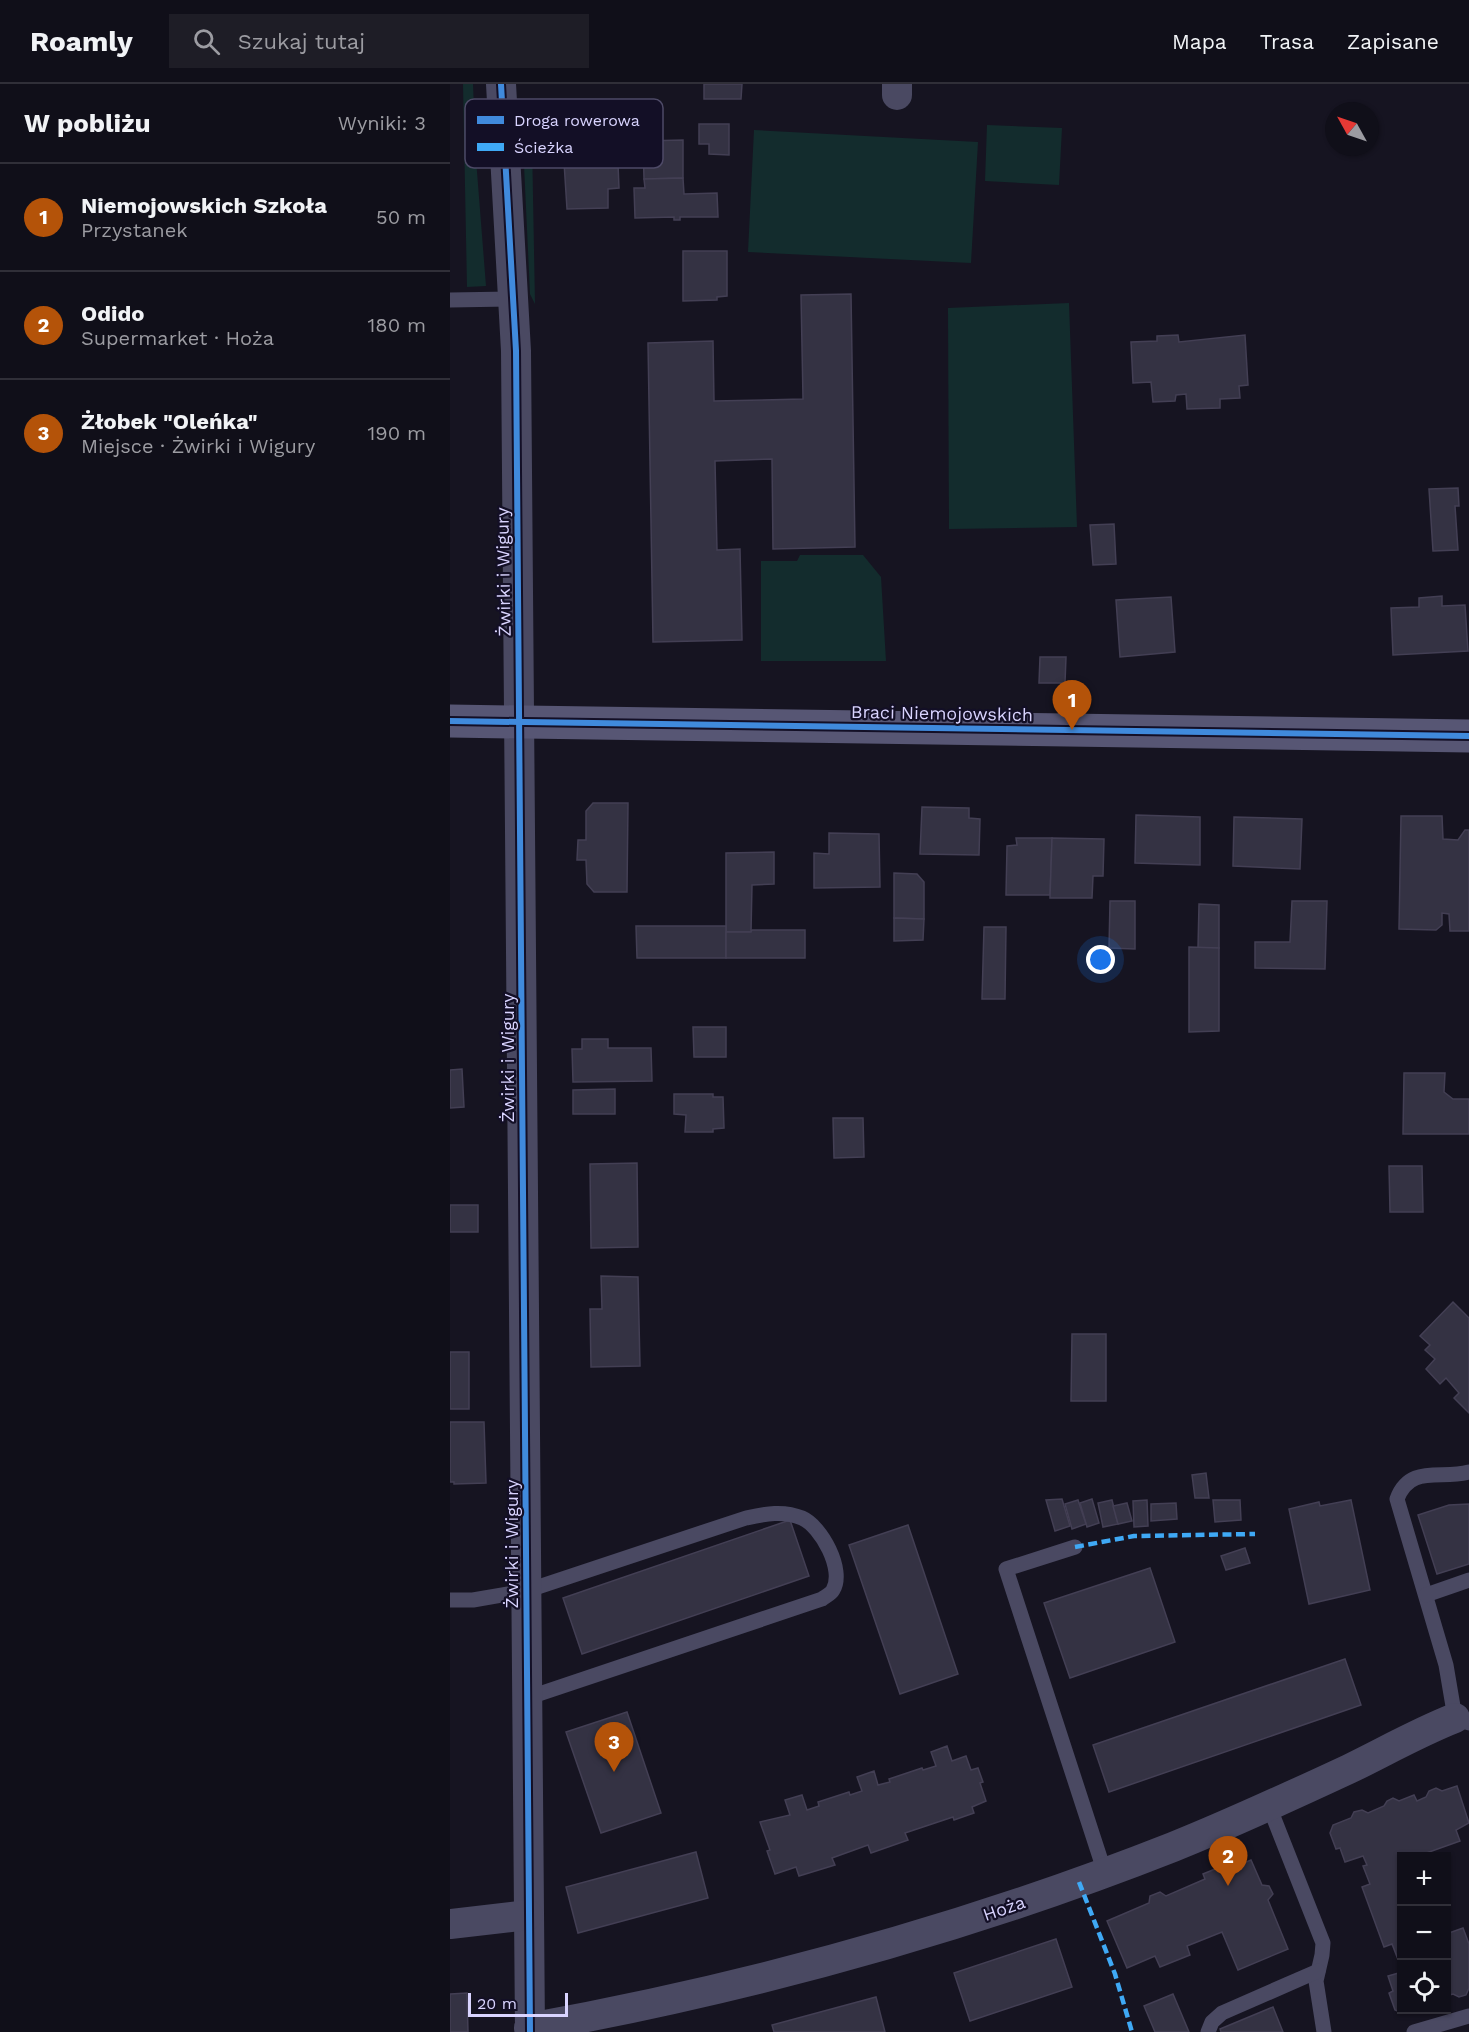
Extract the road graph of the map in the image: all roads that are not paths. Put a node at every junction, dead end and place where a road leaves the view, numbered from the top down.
1 (501, 84) edge
2 (502, 99) edge
3 (506, 168) edge
4 (514, 299) junction
5 (450, 300) edge
6 (450, 721) edge
7 (519, 722) junction
8 (1469, 736) edge
9 (1469, 1472) edge
10 (1075, 1547) dead end
11 (1469, 1580) edge
12 (526, 1591) junction
13 (1426, 1595) junction
14 (450, 1600) edge
15 (527, 1698) junction
16 (1462, 1720) edge
17 (1269, 1806) junction
18 (1105, 1872) junction
19 (528, 1915) junction
20 (450, 1924) edge
21 (1318, 1971) junction
22 (1469, 2016) edge
23 (530, 2030) edge
24 (1208, 2032) edge
25 (1324, 2032) edge
26 (1414, 2032) edge

1 - 2 street, Żwirki i Wigury
3 - 4 street, Żwirki i Wigury
4 - 5 lane
4 - 7 street, Żwirki i Wigury
6 - 7 street, Braci Niemojowskich
7 - 8 street, Braci Niemojowskich
7 - 12 street, Żwirki i Wigury
9 - 13 lane
10 - 18 lane
11 - 13 lane
12 - 14 lane
12 - 15 street, Żwirki i Wigury
12 - 15 lane
13 - 16 lane
15 - 19 street, Żwirki i Wigury
16 - 17 street, Hoża
17 - 18 street, Hoża
17 - 21 lane
18 - 23 street, Hoża
19 - 20 street
19 - 23 street, Żwirki i Wigury
21 - 24 lane
21 - 25 lane
22 - 26 lane

